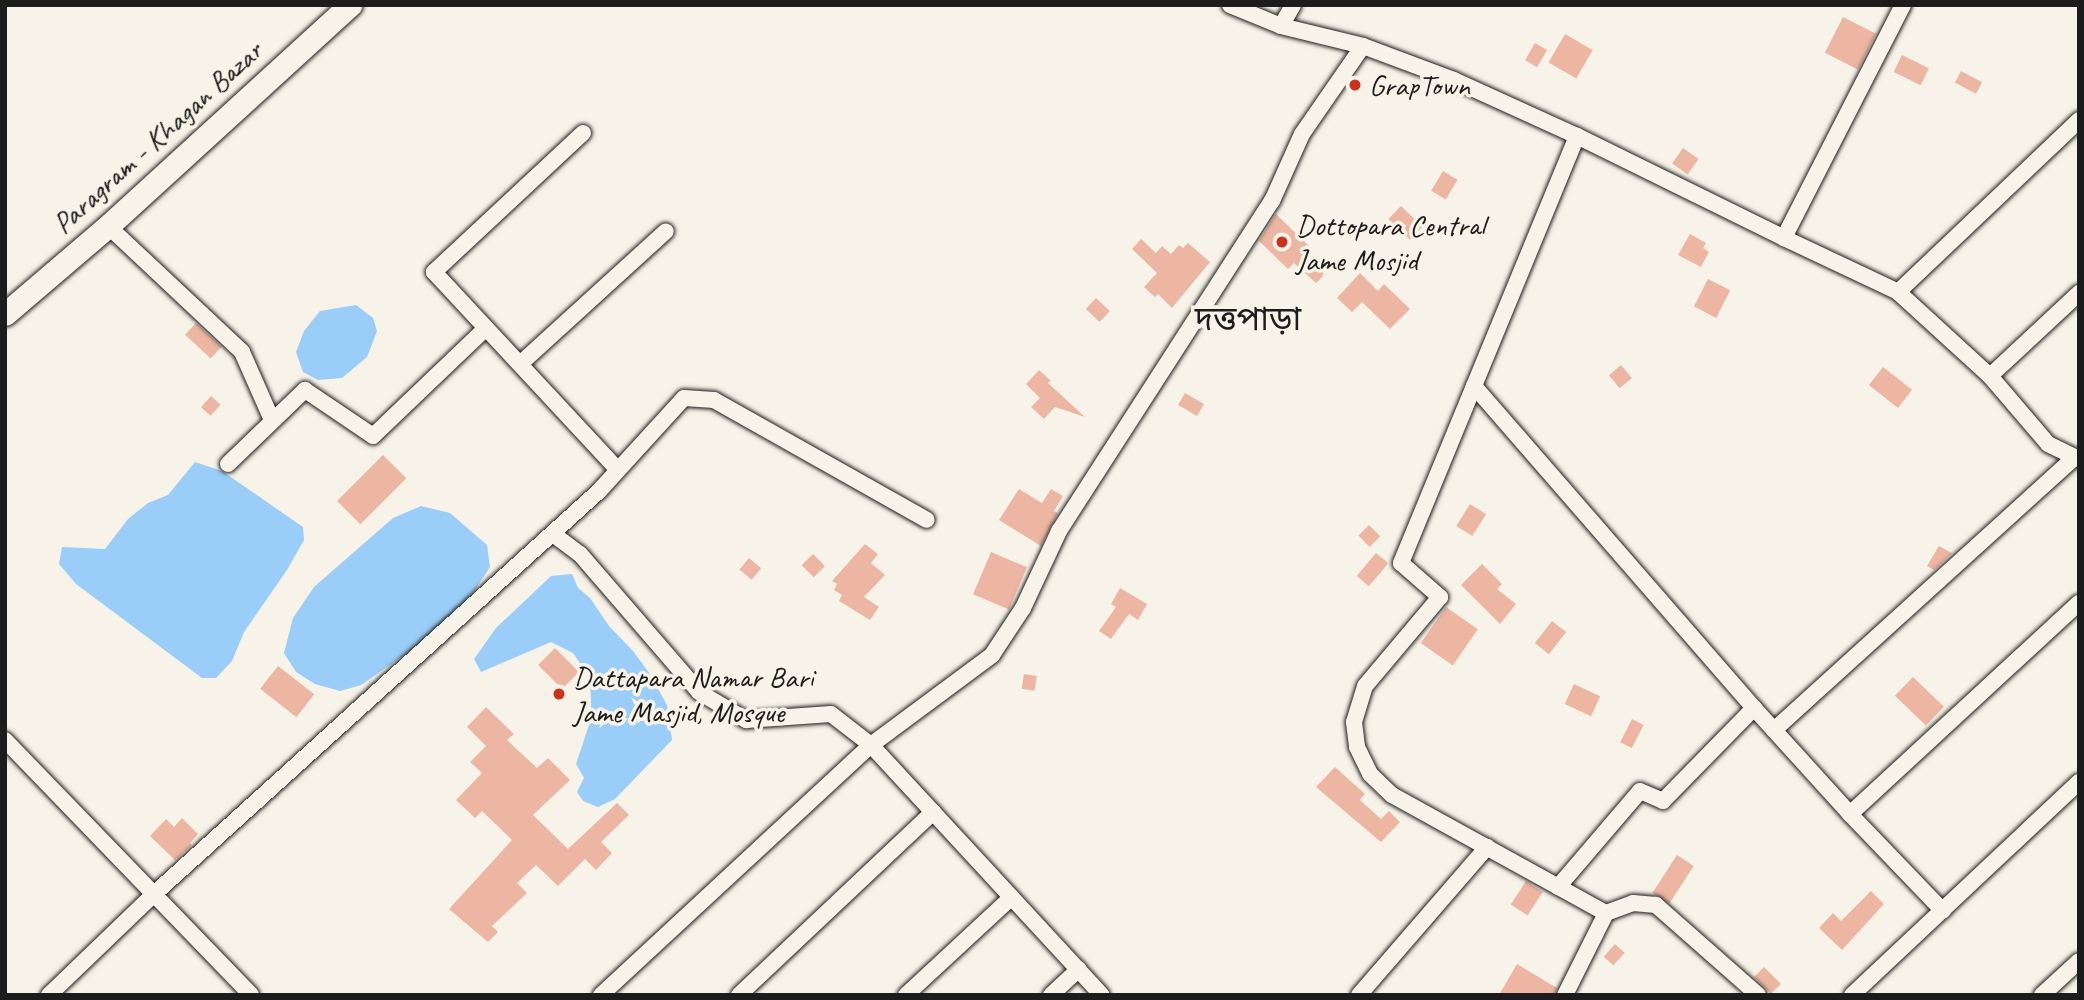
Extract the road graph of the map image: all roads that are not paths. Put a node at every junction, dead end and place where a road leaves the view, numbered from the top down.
1 (350, 5) edge
2 (1230, 5) edge
3 (1293, 5) edge
4 (1903, 5) edge
5 (1281, 26) junction
6 (1363, 46) junction
7 (2079, 120) edge
8 (583, 133) dead end
9 (1577, 136) junction
10 (108, 226) junction
11 (666, 231) dead end
12 (1784, 238) junction
13 (1898, 292) junction
14 (2079, 293) edge
15 (5, 314) edge
16 (486, 328) junction
17 (520, 364) junction
18 (1990, 376) junction
19 (1474, 386) junction
20 (272, 420) junction
21 (2077, 458) edge
22 (228, 464) dead end
23 (618, 470) junction
24 (927, 520) dead end
25 (552, 534) junction
26 (2079, 603) edge
27 (1754, 708) junction
28 (1774, 730) junction
29 (5, 740) edge
30 (871, 745) junction
31 (2079, 782) edge
32 (933, 813) junction
33 (1850, 814) junction
34 (1487, 847) junction
35 (1558, 887) junction
36 (153, 895) junction
37 (1012, 897) junction
38 (1943, 911) junction
39 (1606, 913) junction
40 (2079, 961) edge
41 (1079, 969) junction
42 (1857, 993) edge
43 (48, 995) edge
44 (251, 995) edge
45 (601, 995) edge
46 (739, 995) edge
47 (906, 995) edge
48 (1051, 995) edge
49 (1102, 995) edge
50 (1359, 995) edge
51 (1565, 995) edge
52 (1758, 995) edge
53 (2042, 995) edge

1 - 10 street, Paragram - Khagan Bazar
2 - 5 street
3 - 5 street
4 - 12 street
5 - 6 street
6 - 9 street
6 - 30 street
7 - 13 street
8 - 16 street
9 - 12 street
9 - 19 street
10 - 15 street, Paragram - Khagan Bazar
10 - 20 street
11 - 17 street
12 - 13 street
13 - 18 street
14 - 18 street
16 - 17 street
16 - 20 street
17 - 23 street
18 - 21 street
19 - 27 street
19 - 34 street
20 - 22 street
21 - 28 street
23 - 24 street
23 - 25 street
25 - 30 street
25 - 36 street
26 - 33 street
27 - 28 street
27 - 35 street
28 - 33 street
29 - 36 street
30 - 32 street
30 - 45 street
31 - 38 street
32 - 37 street
32 - 46 street
33 - 38 street
34 - 35 street
34 - 50 street
35 - 39 street
36 - 43 street
36 - 44 street
37 - 41 street
37 - 47 street
38 - 42 street
39 - 51 street
39 - 52 street
40 - 53 street
41 - 48 street
41 - 49 street

